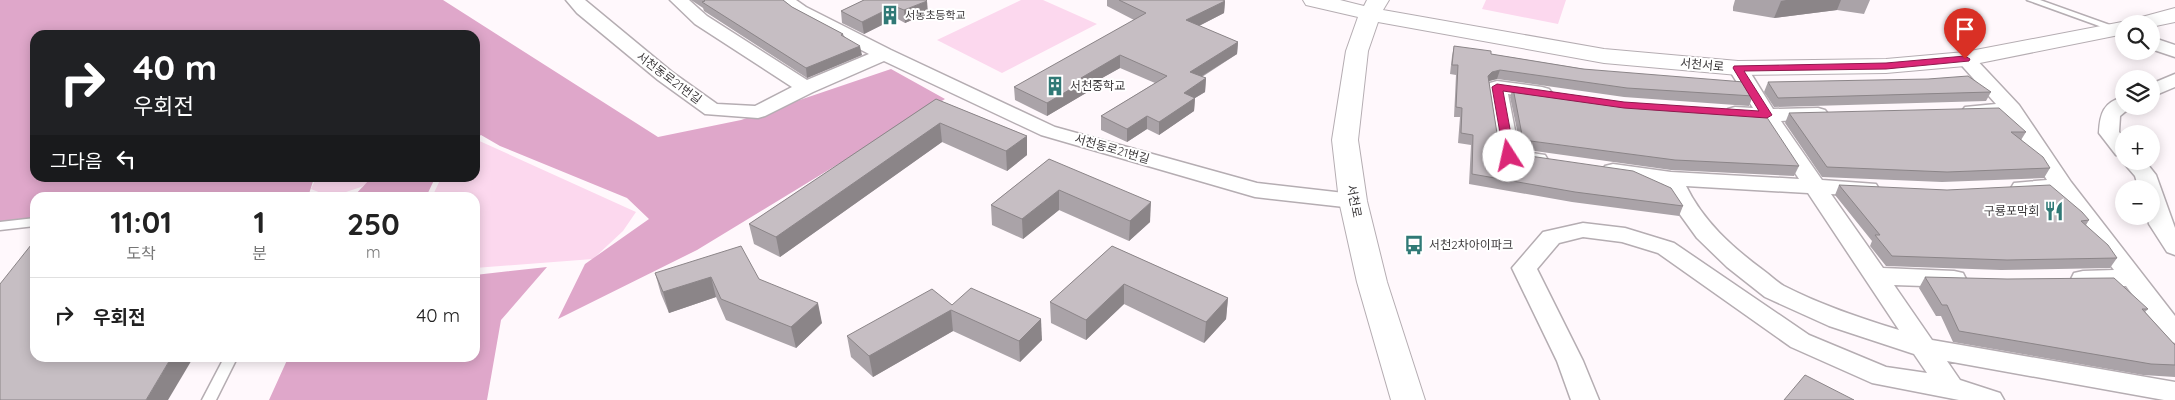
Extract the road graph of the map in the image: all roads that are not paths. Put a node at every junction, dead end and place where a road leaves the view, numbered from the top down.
1 (575, 0) edge
2 (679, 0) edge
3 (785, 0) edge
4 (1314, 0) edge
5 (2031, 0) edge
6 (1374, 7) edge
7 (2175, 15) edge
8 (2160, 19) edge
9 (2115, 25) edge
10 (2115, 30) edge
11 (2160, 45) edge
12 (2175, 51) edge
13 (884, 54) junction
14 (1965, 59) junction
15 (1738, 68) junction
16 (2175, 80) edge
17 (2160, 87) edge
18 (806, 88) junction
19 (1565, 97) edge
20 (2012, 109) junction
21 (2115, 110) edge
22 (1719, 112) edge
23 (1950, 112) edge
24 (1834, 114) edge
25 (1767, 115) junction
26 (2115, 140) edge
27 (1557, 163) edge
28 (1595, 168) edge
29 (1671, 179) junction
30 (2062, 186) junction
31 (1815, 187) junction
32 (1997, 189) edge
33 (1893, 190) edge
34 (1353, 200) junction
35 (2160, 218) edge
36 (30, 223) edge
37 (0, 226) edge
38 (2175, 247) edge
39 (1875, 276) junction
40 (2133, 278) junction
41 (1972, 279) edge
42 (2058, 280) edge
43 (2175, 334) edge
44 (1924, 348) junction
45 (228, 362) edge
46 (1950, 387) junction
47 (2175, 392) edge
48 (209, 400) edge
49 (1408, 400) edge
50 (1585, 400) edge
51 (1990, 400) edge

1 - 18 street, 서천동로21번길
2 - 18 street
3 - 13 street, 서천동로21번길
4 - 6 street, 서천서로
5 - 9 lane
6 - 15 street, 서천서로
6 - 34 street, 서천로
7 - 8 street, 서천서로
10 - 14 street, 서천서로
11 - 12 street
13 - 18 street, 서천동로21번길
13 - 34 street, 서천동로21번길
14 - 15 street, 서천서로
14 - 20 street
15 - 25 street
16 - 17 street
19 - 27 street
20 - 23 street
20 - 30 street
21 - 26 street
22 - 25 street
24 - 25 street
25 - 31 street
28 - 29 street
29 - 31 street
29 - 44 street
30 - 32 street
30 - 40 street
31 - 33 street
31 - 39 street
34 - 49 street, 서천로
35 - 38 street
36 - 37 lane
39 - 41 street
39 - 44 street
40 - 42 street
40 - 43 street
44 - 46 street
44 - 47 street
45 - 48 lane
46 - 50 street
46 - 51 street

